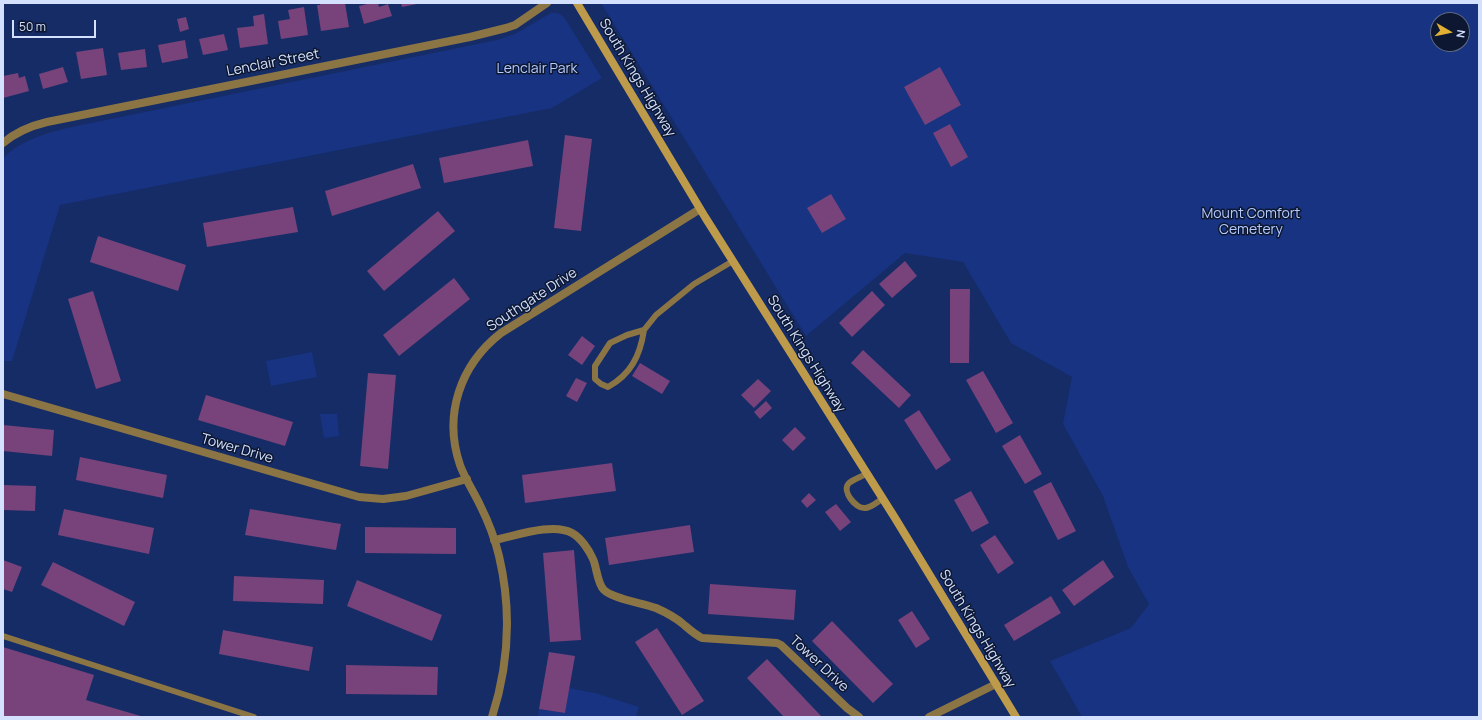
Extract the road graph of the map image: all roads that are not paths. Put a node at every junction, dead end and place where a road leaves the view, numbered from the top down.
1 (547, 3) edge
2 (577, 3) edge
3 (3, 143) edge
4 (700, 209) junction
5 (733, 262) junction
6 (644, 330) junction
7 (3, 394) edge
8 (866, 474) junction
9 (466, 479) junction
10 (882, 499) junction
11 (494, 540) junction
12 (3, 636) edge
13 (996, 684) junction
14 (254, 717) edge
15 (492, 717) edge
16 (859, 717) edge
17 (929, 717) edge
18 (1016, 717) edge

1 - 3 street, Lenclair Street
2 - 4 main road, South Kings Highway
4 - 5 main road, South Kings Highway
4 - 9 street, Southgate Drive
5 - 6 lane
5 - 8 main road, South Kings Highway
6 - 6 lane
7 - 9 street, Tower Drive
8 - 10 main road, South Kings Highway
8 - 10 lane
9 - 11 street, Southgate Drive
10 - 13 main road, South Kings Highway
11 - 15 street, Southgate Drive
11 - 16 street, Tower Drive
12 - 14 lane
13 - 17 street
13 - 18 main road, South Kings Highway

